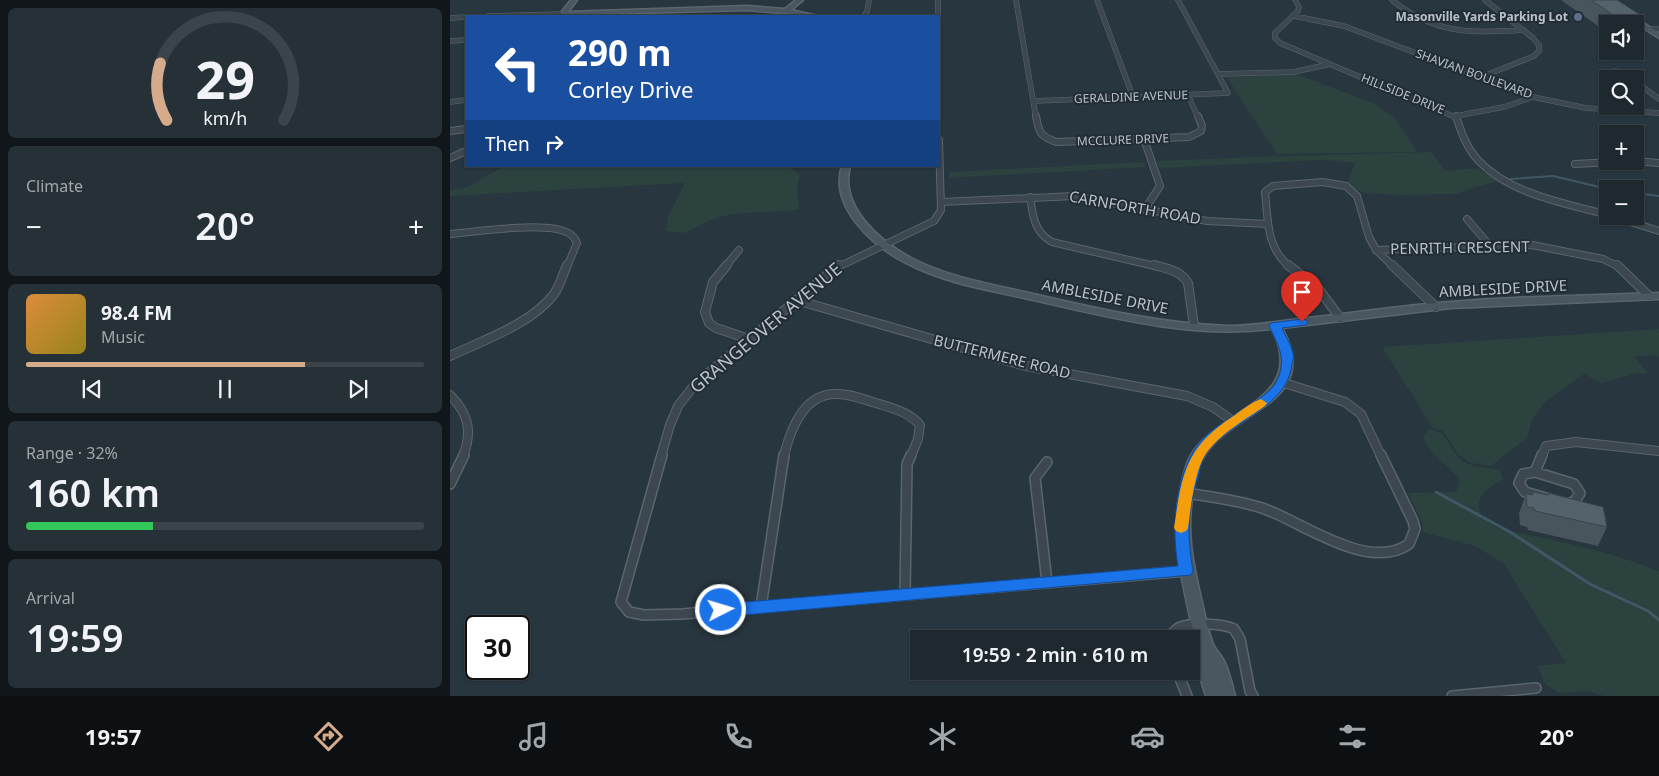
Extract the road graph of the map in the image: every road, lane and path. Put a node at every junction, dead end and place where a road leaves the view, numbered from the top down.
1 (574, 0) edge
2 (800, 0) edge
3 (869, 0) edge
4 (938, 0) edge
5 (1016, 0) edge
6 (1097, 0) edge
7 (1178, 0) edge
8 (1295, 0) edge
9 (1392, 0) edge
10 (1485, 0) edge
11 (786, 11) junction
12 (1620, 11) edge
13 (563, 14) junction
14 (636, 14) edge
15 (526, 15) edge
16 (809, 15) edge
17 (864, 15) edge
18 (938, 15) edge
19 (1294, 16) junction
20 (465, 17) edge
21 (450, 18) edge
22 (1648, 29) junction
23 (1659, 29) edge
24 (1524, 30) junction
25 (1659, 36) edge
26 (465, 40) edge
27 (450, 41) edge
28 (1330, 64) junction
29 (1220, 74) junction
30 (1481, 77) junction
31 (1644, 88) edge
32 (1188, 95) junction
33 (1133, 97) junction
34 (1533, 97) junction
35 (1659, 99) edge
36 (465, 100) edge
37 (1035, 101) junction
38 (450, 102) edge
39 (1659, 113) edge
40 (1456, 116) junction
41 (465, 129) edge
42 (450, 131) edge
43 (1144, 139) junction
44 (465, 150) edge
45 (450, 158) edge
46 (1659, 163) edge
47 (1575, 164) dead end
48 (844, 167) edge
49 (940, 167) edge
50 (1030, 197) junction
51 (941, 202) junction
52 (1145, 209) junction
53 (1599, 212) edge
54 (1467, 218) dead end
55 (1268, 224) junction
56 (1640, 225) edge
57 (1659, 231) edge
58 (450, 234) edge
59 (884, 245) junction
60 (1490, 246) junction
61 (739, 250) dead end
62 (1376, 250) junction
63 (1654, 296) edge
64 (796, 300) junction
65 (1436, 307) junction
66 (1340, 318) junction
67 (1194, 326) junction
68 (1275, 326) junction
69 (749, 339) junction
70 (450, 356) edge
71 (1281, 382) junction
72 (450, 395) edge
73 (1234, 422) junction
74 (1659, 451) edge
75 (1047, 462) dead end
76 (1535, 472) junction
77 (450, 484) edge
78 (1186, 493) junction
79 (1186, 571) junction
80 (1047, 582) junction
81 (905, 595) junction
82 (761, 607) junction
83 (1200, 626) junction
84 (1176, 630) edge
85 (1208, 651) junction
86 (1181, 680) edge
87 (1536, 688) dead end
88 (1187, 696) edge
89 (1214, 696) edge
90 (1227, 696) edge
91 (1253, 696) edge
92 (1452, 696) edge

1 - 13 street
2 - 11 street
3 - 17 street
4 - 18 street
5 - 37 street, MCCLURE DRIVE
6 - 33 street
7 - 29 street
8 - 19 street
9 - 24 street
10 - 24 street
11 - 14 street
11 - 16 street
12 - 22 street
13 - 14 street
13 - 15 street
19 - 28 street, HILLSIDE DRIVE
19 - 30 street, SHAVIAN BOULEVARD
20 - 21 street
22 - 23 street
22 - 25 street
24 - 30 street
26 - 27 street
28 - 29 street
28 - 40 street, HILLSIDE DRIVE
29 - 32 street, GERALDINE AVENUE
30 - 34 street, SHAVIAN BOULEVARD
31 - 35 street
32 - 33 street, GERALDINE AVENUE
32 - 43 street, MCCLURE DRIVE
33 - 37 street, GERALDINE AVENUE
34 - 39 street, SHAVIAN BOULEVARD
34 - 40 street
36 - 38 street
37 - 43 street, MCCLURE DRIVE
40 - 53 street, HILLSIDE DRIVE
41 - 42 street
43 - 52 street
44 - 45 street
46 - 47 street
48 - 59 street, AMBLESIDE DRIVE
49 - 51 street
50 - 51 street, CARNFORTH ROAD
50 - 52 street, CARNFORTH ROAD
50 - 67 street
51 - 59 street, GRANGEOVER AVENUE
52 - 55 street, CARNFORTH ROAD
54 - 60 street
55 - 62 street
55 - 66 street
56 - 57 street
58 - 70 street
59 - 64 street, GRANGEOVER AVENUE
59 - 67 street, AMBLESIDE DRIVE
60 - 62 street, PENRITH CRESCENT
60 - 63 street, PENRITH CRESCENT
61 - 69 street
62 - 65 street
63 - 65 street, AMBLESIDE DRIVE
64 - 69 street, GRANGEOVER AVENUE
64 - 73 street, BUTTERMERE ROAD
65 - 66 street, AMBLESIDE DRIVE
66 - 68 street, AMBLESIDE DRIVE
67 - 68 street, AMBLESIDE DRIVE
68 - 71 street
69 - 82 street, GRANGEOVER AVENUE
71 - 73 street
71 - 78 street
72 - 77 street
73 - 78 street
74 - 76 street
75 - 80 street
76 - 76 street
78 - 79 street
79 - 80 street, GRANGEOVER AVENUE
79 - 83 street
80 - 81 street, GRANGEOVER AVENUE
81 - 82 street, GRANGEOVER AVENUE
81 - 82 street
83 - 84 street
83 - 85 street
83 - 91 street
85 - 89 street
85 - 90 street
86 - 88 street
87 - 92 street

